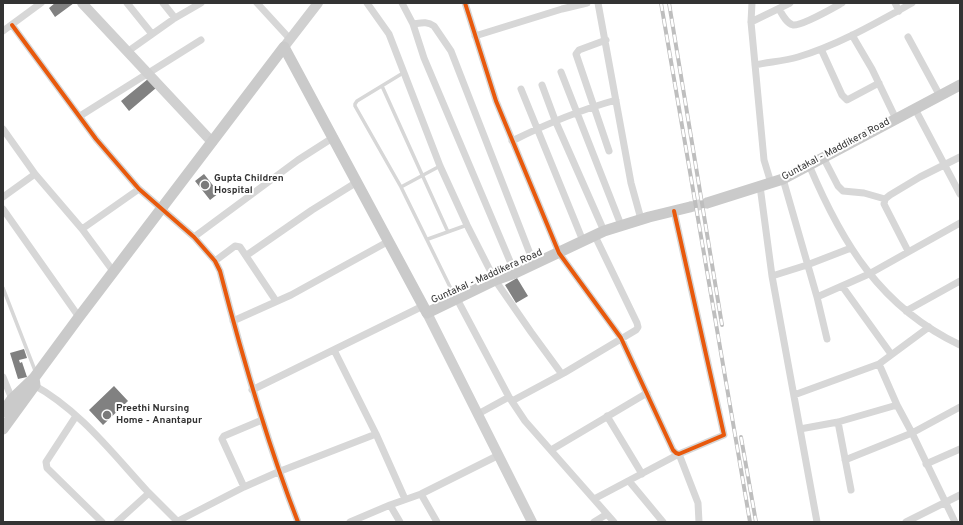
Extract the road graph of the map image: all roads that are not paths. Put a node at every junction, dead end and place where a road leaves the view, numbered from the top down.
1 (41, 3) edge
2 (82, 3) edge
3 (127, 3) edge
4 (163, 3) edge
5 (201, 3) edge
6 (257, 3) edge
7 (318, 3) edge
8 (367, 3) edge
9 (402, 3) edge
10 (587, 3) edge
11 (598, 3) edge
12 (752, 3) edge
13 (790, 3) edge
14 (842, 3) edge
15 (895, 3) edge
16 (912, 3) edge
17 (467, 4) edge
18 (779, 9) junction
19 (899, 11) junction
20 (174, 18) junction
21 (751, 22) junction
22 (413, 24) junction
23 (12, 25) junction
24 (3, 31) edge
25 (152, 34) junction
26 (852, 35) junction
27 (474, 36) junction
28 (908, 38) dead end
29 (201, 40) dead end
30 (606, 40) junction
31 (287, 43) junction
32 (821, 48) junction
33 (128, 52) junction
34 (755, 65) junction
35 (561, 72) dead end
36 (148, 73) junction
37 (403, 73) junction
38 (879, 83) junction
39 (542, 85) dead end
40 (960, 85) edge
41 (382, 86) junction
42 (521, 89) dead end
43 (940, 96) junction
44 (616, 100) junction
45 (594, 106) junction
46 (914, 109) junction
47 (577, 112) junction
48 (80, 116) junction
49 (896, 119) junction
50 (555, 120) junction
51 (3, 128) edge
52 (537, 129) junction
53 (334, 137) junction
54 (512, 141) junction
55 (212, 142) junction
56 (609, 151) dead end
57 (960, 156) edge
58 (823, 157) junction
59 (809, 165) junction
60 (944, 165) junction
61 (440, 166) junction
62 (35, 174) junction
63 (423, 175) junction
64 (783, 178) junction
65 (357, 182) junction
66 (766, 185) junction
67 (402, 187) junction
68 (139, 189) junction
69 (960, 194) edge
70 (3, 197) edge
71 (885, 199) junction
72 (707, 203) tunnel mouth
73 (690, 207) tunnel mouth
74 (161, 208) junction
75 (3, 209) edge
76 (674, 211) junction
77 (641, 219) junction
78 (960, 223) edge
79 (468, 225) junction
80 (621, 225) junction
81 (82, 229) junction
82 (448, 232) junction
83 (600, 234) junction
84 (194, 237) junction
85 (428, 239) junction
86 (389, 241) junction
87 (583, 241) junction
88 (851, 248) junction
89 (908, 251) junction
90 (559, 253) junction
91 (247, 255) junction
92 (215, 261) junction
93 (534, 264) junction
94 (808, 264) junction
95 (113, 271) junction
96 (515, 273) junction
97 (869, 274) junction
98 (772, 276) junction
99 (495, 280) junction
100 (960, 281) edge
101 (842, 286) junction
102 (3, 288) edge
103 (817, 297) junction
104 (457, 299) junction
105 (276, 301) junction
106 (425, 310) junction
107 (906, 311) junction
108 (79, 316) junction
109 (233, 321) junction
110 (929, 327) junction
111 (621, 338) junction
112 (827, 339) dead end
113 (958, 342) edge
114 (334, 350) junction
115 (892, 354) junction
116 (879, 364) junction
117 (564, 373) junction
118 (3, 377) edge
119 (34, 380) junction
120 (252, 390) junction
121 (647, 393) junction
122 (794, 395) junction
123 (12, 399) junction
124 (511, 399) junction
125 (897, 405) junction
126 (960, 407) edge
127 (3, 412) edge
128 (478, 414) junction
129 (76, 416) junction
130 (607, 416) junction
131 (262, 420) junction
132 (838, 422) junction
133 (3, 429) edge
134 (800, 429) junction
135 (912, 433) junction
136 (376, 434) junction
137 (960, 449) edge
138 (551, 450) junction
139 (679, 454) junction
140 (499, 455) junction
141 (845, 460) junction
142 (926, 464) junction
143 (278, 472) junction
144 (642, 474) junction
145 (629, 481) junction
146 (244, 487) junction
147 (851, 490) dead end
148 (149, 493) junction
149 (421, 494) junction
150 (960, 495) edge
151 (405, 499) junction
152 (594, 499) junction
153 (945, 503) junction
154 (390, 505) junction
155 (607, 514) junction
156 (102, 522) edge
157 (117, 522) edge
158 (178, 522) edge
159 (298, 522) edge
160 (350, 522) edge
161 (400, 522) edge
162 (437, 522) edge
163 (532, 522) edge
164 (594, 522) edge
165 (614, 522) edge
166 (663, 522) edge
167 (699, 522) edge
168 (817, 522) edge
169 (906, 522) edge
170 (955, 522) edge

1 - 23 street
2 - 33 street
3 - 25 street
4 - 20 street
5 - 20 street
6 - 31 street
7 - 31 street
8 - 37 street
9 - 22 street
10 - 27 street
11 - 30 street
12 - 21 street
13 - 18 street
14 - 18 street
15 - 19 street
16 - 19 street
17 - 27 street
18 - 21 street
19 - 26 street
20 - 25 street
21 - 34 street
22 - 93 street
22 - 96 street
23 - 24 street
23 - 48 street
25 - 33 street
26 - 32 street
26 - 38 street
27 - 54 street
28 - 43 street
29 - 36 street
30 - 44 street
30 - 45 street
31 - 53 main road
31 - 55 main road
32 - 34 street
32 - 38 street
33 - 36 street
34 - 66 street
35 - 47 street
36 - 48 street
36 - 55 street
37 - 41 lane
37 - 61 street
38 - 49 street
39 - 50 street
40 - 43 main road, Guntakal - Maddikera Road
41 - 63 lane
41 - 67 lane
42 - 52 street
43 - 46 main road, Guntakal - Maddikera Road
44 - 45 street
44 - 77 street
45 - 47 street
45 - 56 street
46 - 49 main road, Guntakal - Maddikera Road
46 - 60 street
47 - 50 street
47 - 80 street
48 - 68 street
49 - 58 main road, Guntakal - Maddikera Road
50 - 52 street
50 - 83 street
51 - 62 street
52 - 54 street
52 - 87 street
53 - 65 main road
53 - 84 street
54 - 90 street
55 - 74 main road
57 - 60 street
58 - 59 main road, Guntakal - Maddikera Road
58 - 71 street
59 - 64 main road, Guntakal - Maddikera Road
59 - 88 street
60 - 69 street
60 - 71 street
61 - 63 lane
61 - 79 street
62 - 70 street
62 - 81 street
63 - 67 lane
63 - 82 lane
64 - 66 main road, Guntakal - Maddikera Road
64 - 94 street
65 - 86 main road
65 - 91 street
66 - 72 main road, Guntakal - Maddikera Road
66 - 98 street
67 - 85 lane
68 - 74 street
68 - 81 street
71 - 89 street
73 - 76 main road, Guntakal - Maddikera Road
74 - 84 street
74 - 95 main road
75 - 108 street
76 - 77 main road, Guntakal - Maddikera Road
76 - 139 street
77 - 80 main road, Guntakal - Maddikera Road
78 - 89 street
79 - 82 lane
79 - 99 street
80 - 83 main road, Guntakal - Maddikera Road
81 - 95 street
82 - 85 lane
83 - 87 main road, Guntakal - Maddikera Road
83 - 111 street
84 - 92 street
85 - 104 lane
86 - 105 street
86 - 106 main road
87 - 90 main road, Guntakal - Maddikera Road
88 - 94 street
88 - 97 street
89 - 97 street
90 - 93 main road, Guntakal - Maddikera Road
90 - 111 street
91 - 92 street
91 - 105 street
92 - 109 street
93 - 96 main road, Guntakal - Maddikera Road
94 - 98 street
94 - 103 street
95 - 108 main road
96 - 99 main road, Guntakal - Maddikera Road
97 - 101 street
97 - 107 street
98 - 122 street
99 - 104 main road, Guntakal - Maddikera Road
99 - 117 street
100 - 107 street
101 - 103 street
101 - 115 street
102 - 119 lane
103 - 112 street
104 - 106 main road, Guntakal - Maddikera Road
104 - 124 street
105 - 109 street
106 - 114 street
106 - 128 street
107 - 110 street
108 - 119 main road
109 - 120 street
110 - 113 street
110 - 115 street
111 - 117 street
111 - 121 street
114 - 120 street
114 - 136 street
115 - 116 street
116 - 122 street
116 - 125 street
117 - 124 street
118 - 123 street
119 - 123 main road
119 - 129 street
119 - 133 main road
120 - 131 street
121 - 130 street
121 - 139 street
122 - 134 street
123 - 127 main road
124 - 128 street
124 - 138 street
125 - 132 street
125 - 135 street
126 - 135 street
128 - 140 street
129 - 148 street
129 - 156 street
130 - 138 street
130 - 144 street
131 - 143 street
131 - 146 street
132 - 134 street
132 - 141 street
134 - 168 street
135 - 141 street
135 - 142 street
136 - 143 street
136 - 151 street
137 - 142 street
138 - 152 street
139 - 144 street
139 - 167 street
140 - 149 street
140 - 163 street
141 - 147 street
142 - 153 street
143 - 146 street
143 - 159 street
144 - 145 street
145 - 152 street
145 - 166 street
146 - 158 street
148 - 157 street
148 - 158 street
149 - 151 street
149 - 162 street
150 - 153 street
151 - 154 street
152 - 155 street
153 - 169 street
153 - 170 street
154 - 160 street
154 - 161 street
155 - 164 street
155 - 165 street

